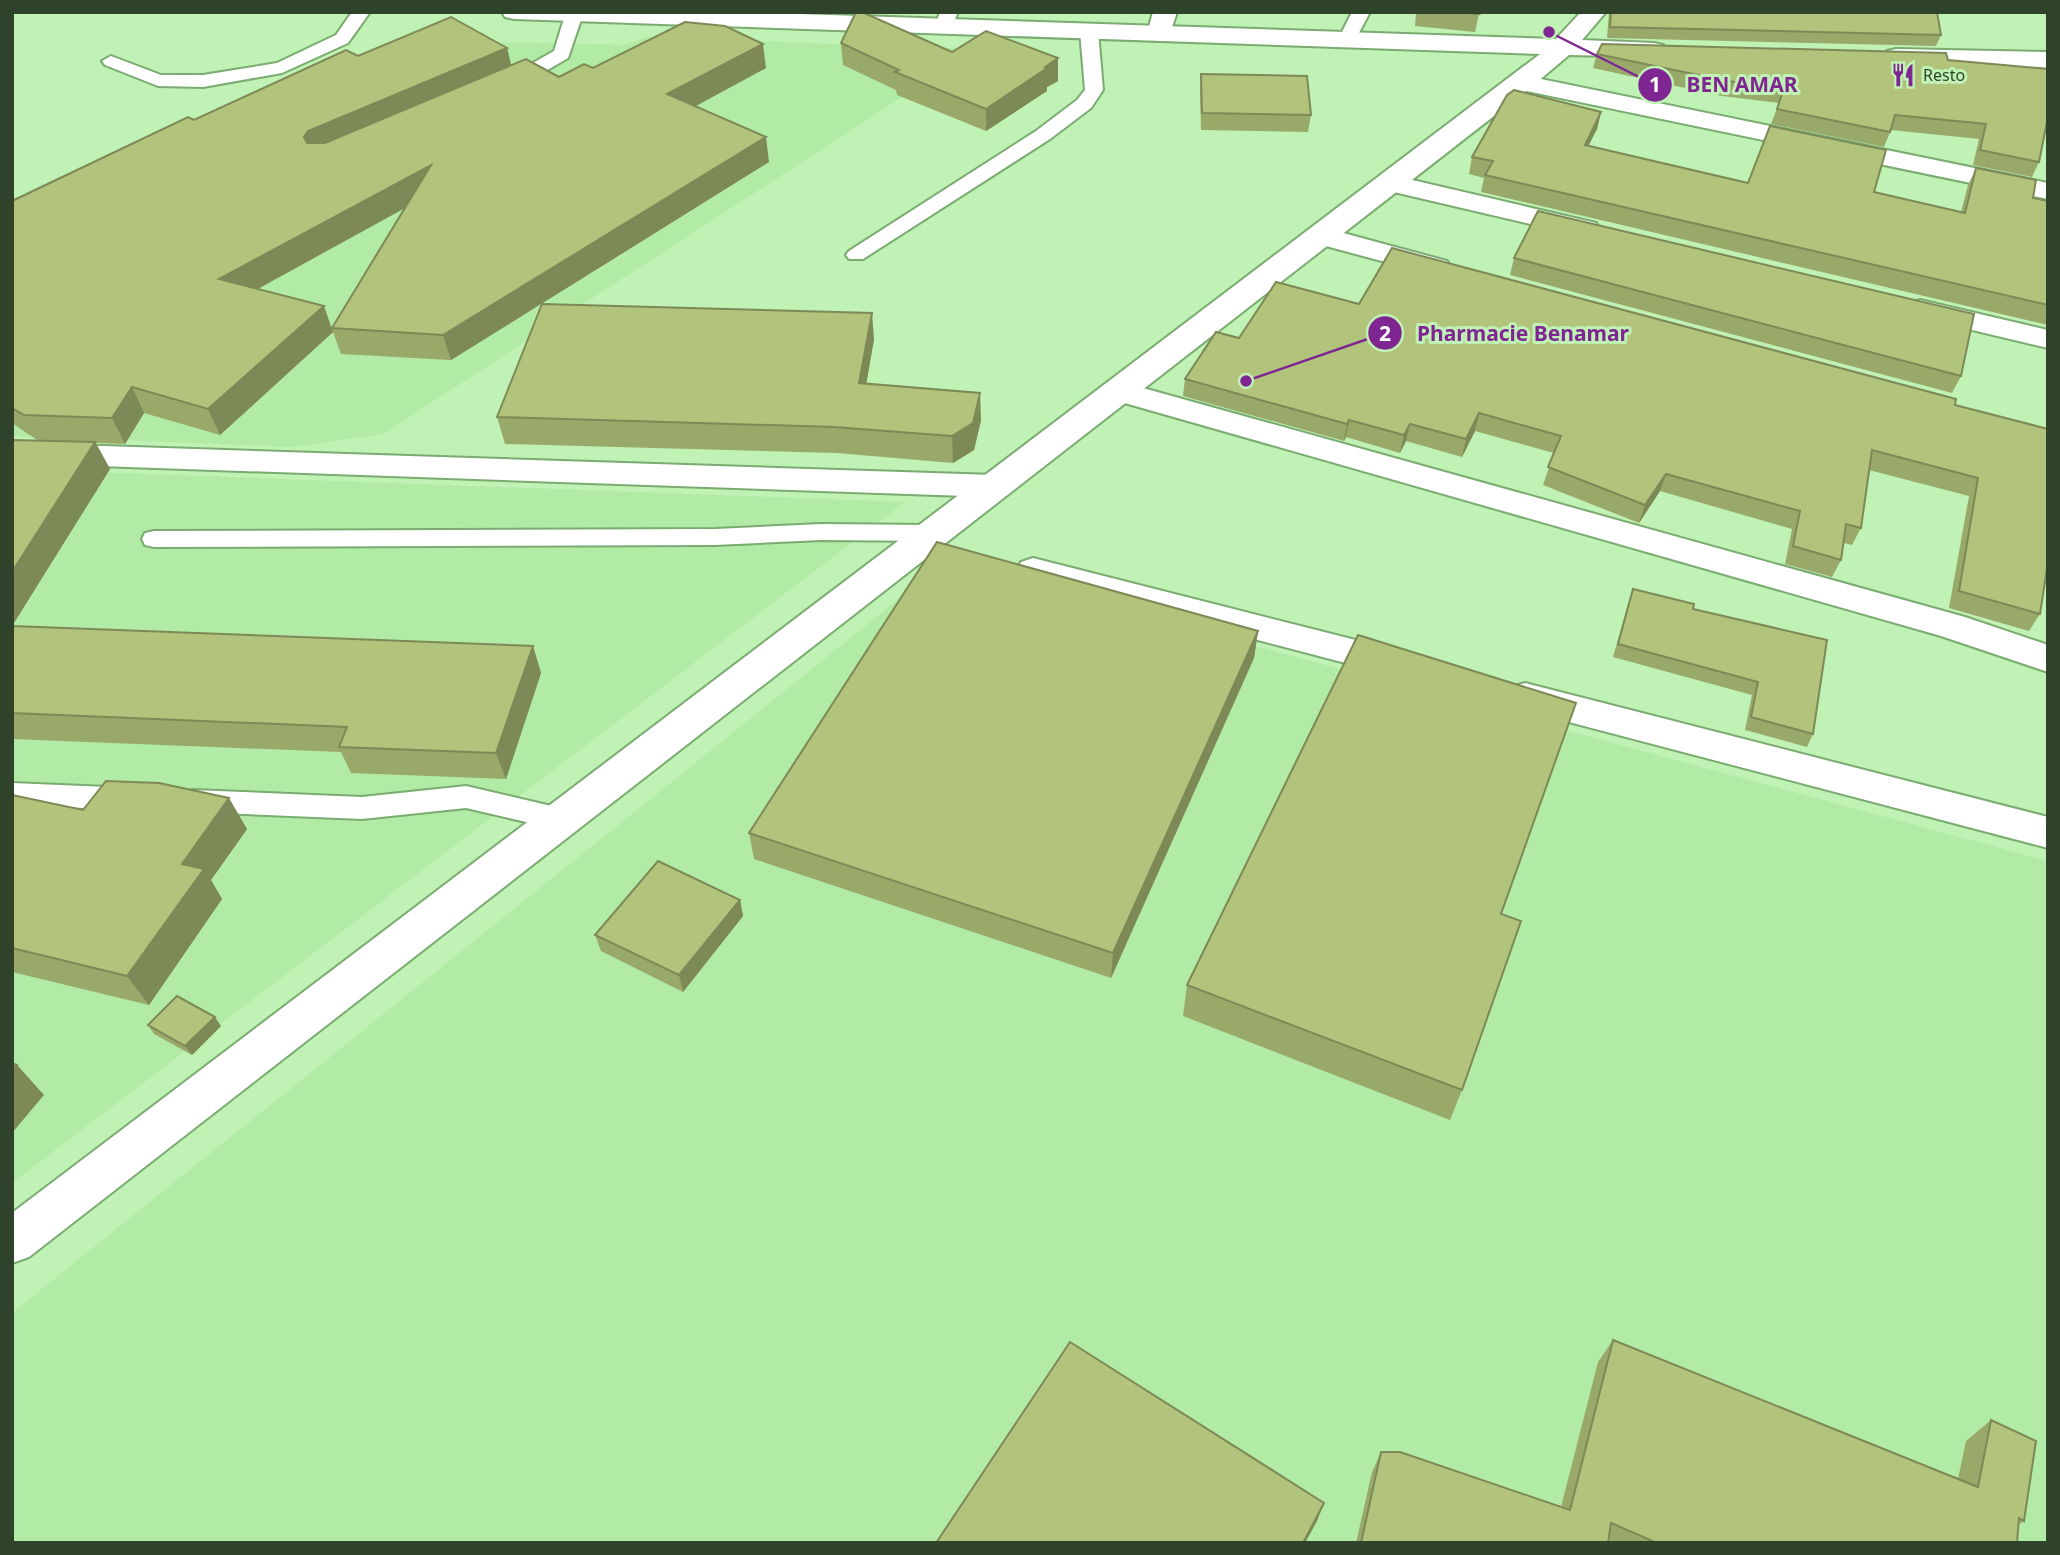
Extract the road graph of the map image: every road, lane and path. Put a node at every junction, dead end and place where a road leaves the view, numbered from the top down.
1 (361, 12) edge
2 (514, 12) edge
3 (1361, 12) edge
4 (1594, 12) edge
5 (575, 13) edge
6 (799, 17) edge
7 (881, 18) edge
8 (947, 19) edge
9 (1162, 23) edge
10 (1089, 31) junction
11 (1347, 40) junction
12 (1563, 47) junction
13 (1674, 50) edge
14 (1868, 55) edge
15 (2048, 60) edge
16 (111, 61) dead end
17 (1521, 83) junction
18 (491, 92) edge
19 (1391, 183) junction
20 (2048, 191) edge
21 (1321, 236) junction
22 (1619, 237) edge
23 (856, 256) dead end
24 (1469, 276) edge
25 (1900, 304) edge
26 (2048, 339) edge
27 (1118, 391) junction
28 (12, 453) edge
29 (995, 486) junction
30 (154, 539) dead end
31 (939, 542) junction
32 (1004, 562) edge
33 (2048, 659) edge
34 (1437, 674) edge
35 (1492, 688) edge
36 (12, 794) edge
37 (560, 819) junction
38 (2048, 833) edge
39 (12, 1241) edge

1 - 16 lane
2 - 5 street
3 - 11 lane
4 - 12 street
5 - 6 street
5 - 18 lane
6 - 7 street
7 - 8 street
8 - 10 street
9 - 10 street
9 - 11 street
10 - 23 lane
11 - 12 street
12 - 13 street
12 - 17 street
14 - 15 street
17 - 19 street
17 - 20 street
19 - 21 street
19 - 22 street
21 - 24 street
21 - 27 street
25 - 26 street
27 - 29 street
27 - 33 street
28 - 29 street
29 - 31 street
30 - 31 lane
31 - 37 street
32 - 34 street
35 - 38 street
36 - 37 lane
37 - 39 street

